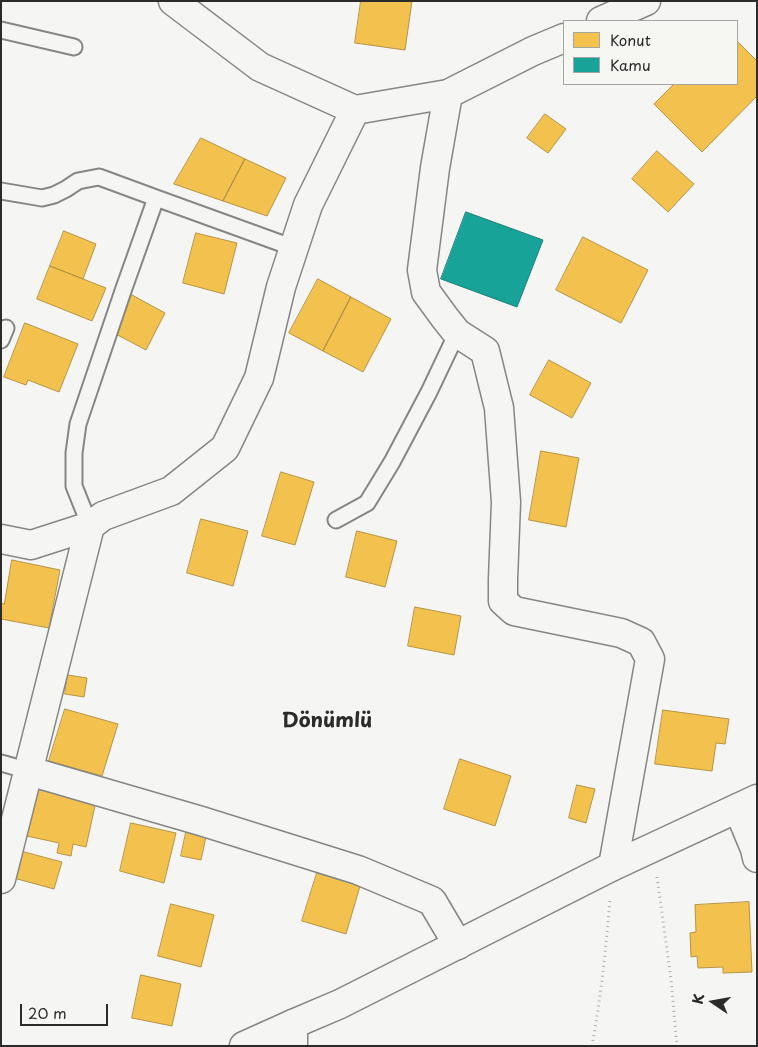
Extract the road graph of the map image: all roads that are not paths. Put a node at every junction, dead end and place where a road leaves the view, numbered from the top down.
1 (173, 1) edge
2 (646, 1) edge
3 (603, 20) edge
4 (1, 30) edge
5 (563, 38) edge
6 (74, 47) dead end
7 (448, 94) junction
8 (355, 110) junction
9 (1, 191) edge
10 (156, 198) junction
11 (294, 248) junction
12 (457, 333) junction
13 (336, 520) dead end
14 (90, 526) junction
15 (1, 539) edge
16 (1, 763) edge
17 (29, 770) junction
18 (747, 803) edge
19 (757, 858) edge
20 (613, 866) junction
21 (1, 879) edge
22 (458, 945) junction
23 (293, 1035) edge
24 (244, 1046) edge

1 - 8 street
2 - 3 street
4 - 6 lane
5 - 7 street
7 - 8 street
7 - 12 street
8 - 11 street
9 - 10 lane
10 - 11 lane
10 - 14 lane
11 - 14 street
12 - 13 lane
12 - 20 street
14 - 15 street
14 - 17 street
16 - 17 lane
17 - 21 street
17 - 22 street
18 - 19 street
18 - 20 street
20 - 22 street
22 - 23 street
23 - 24 street

